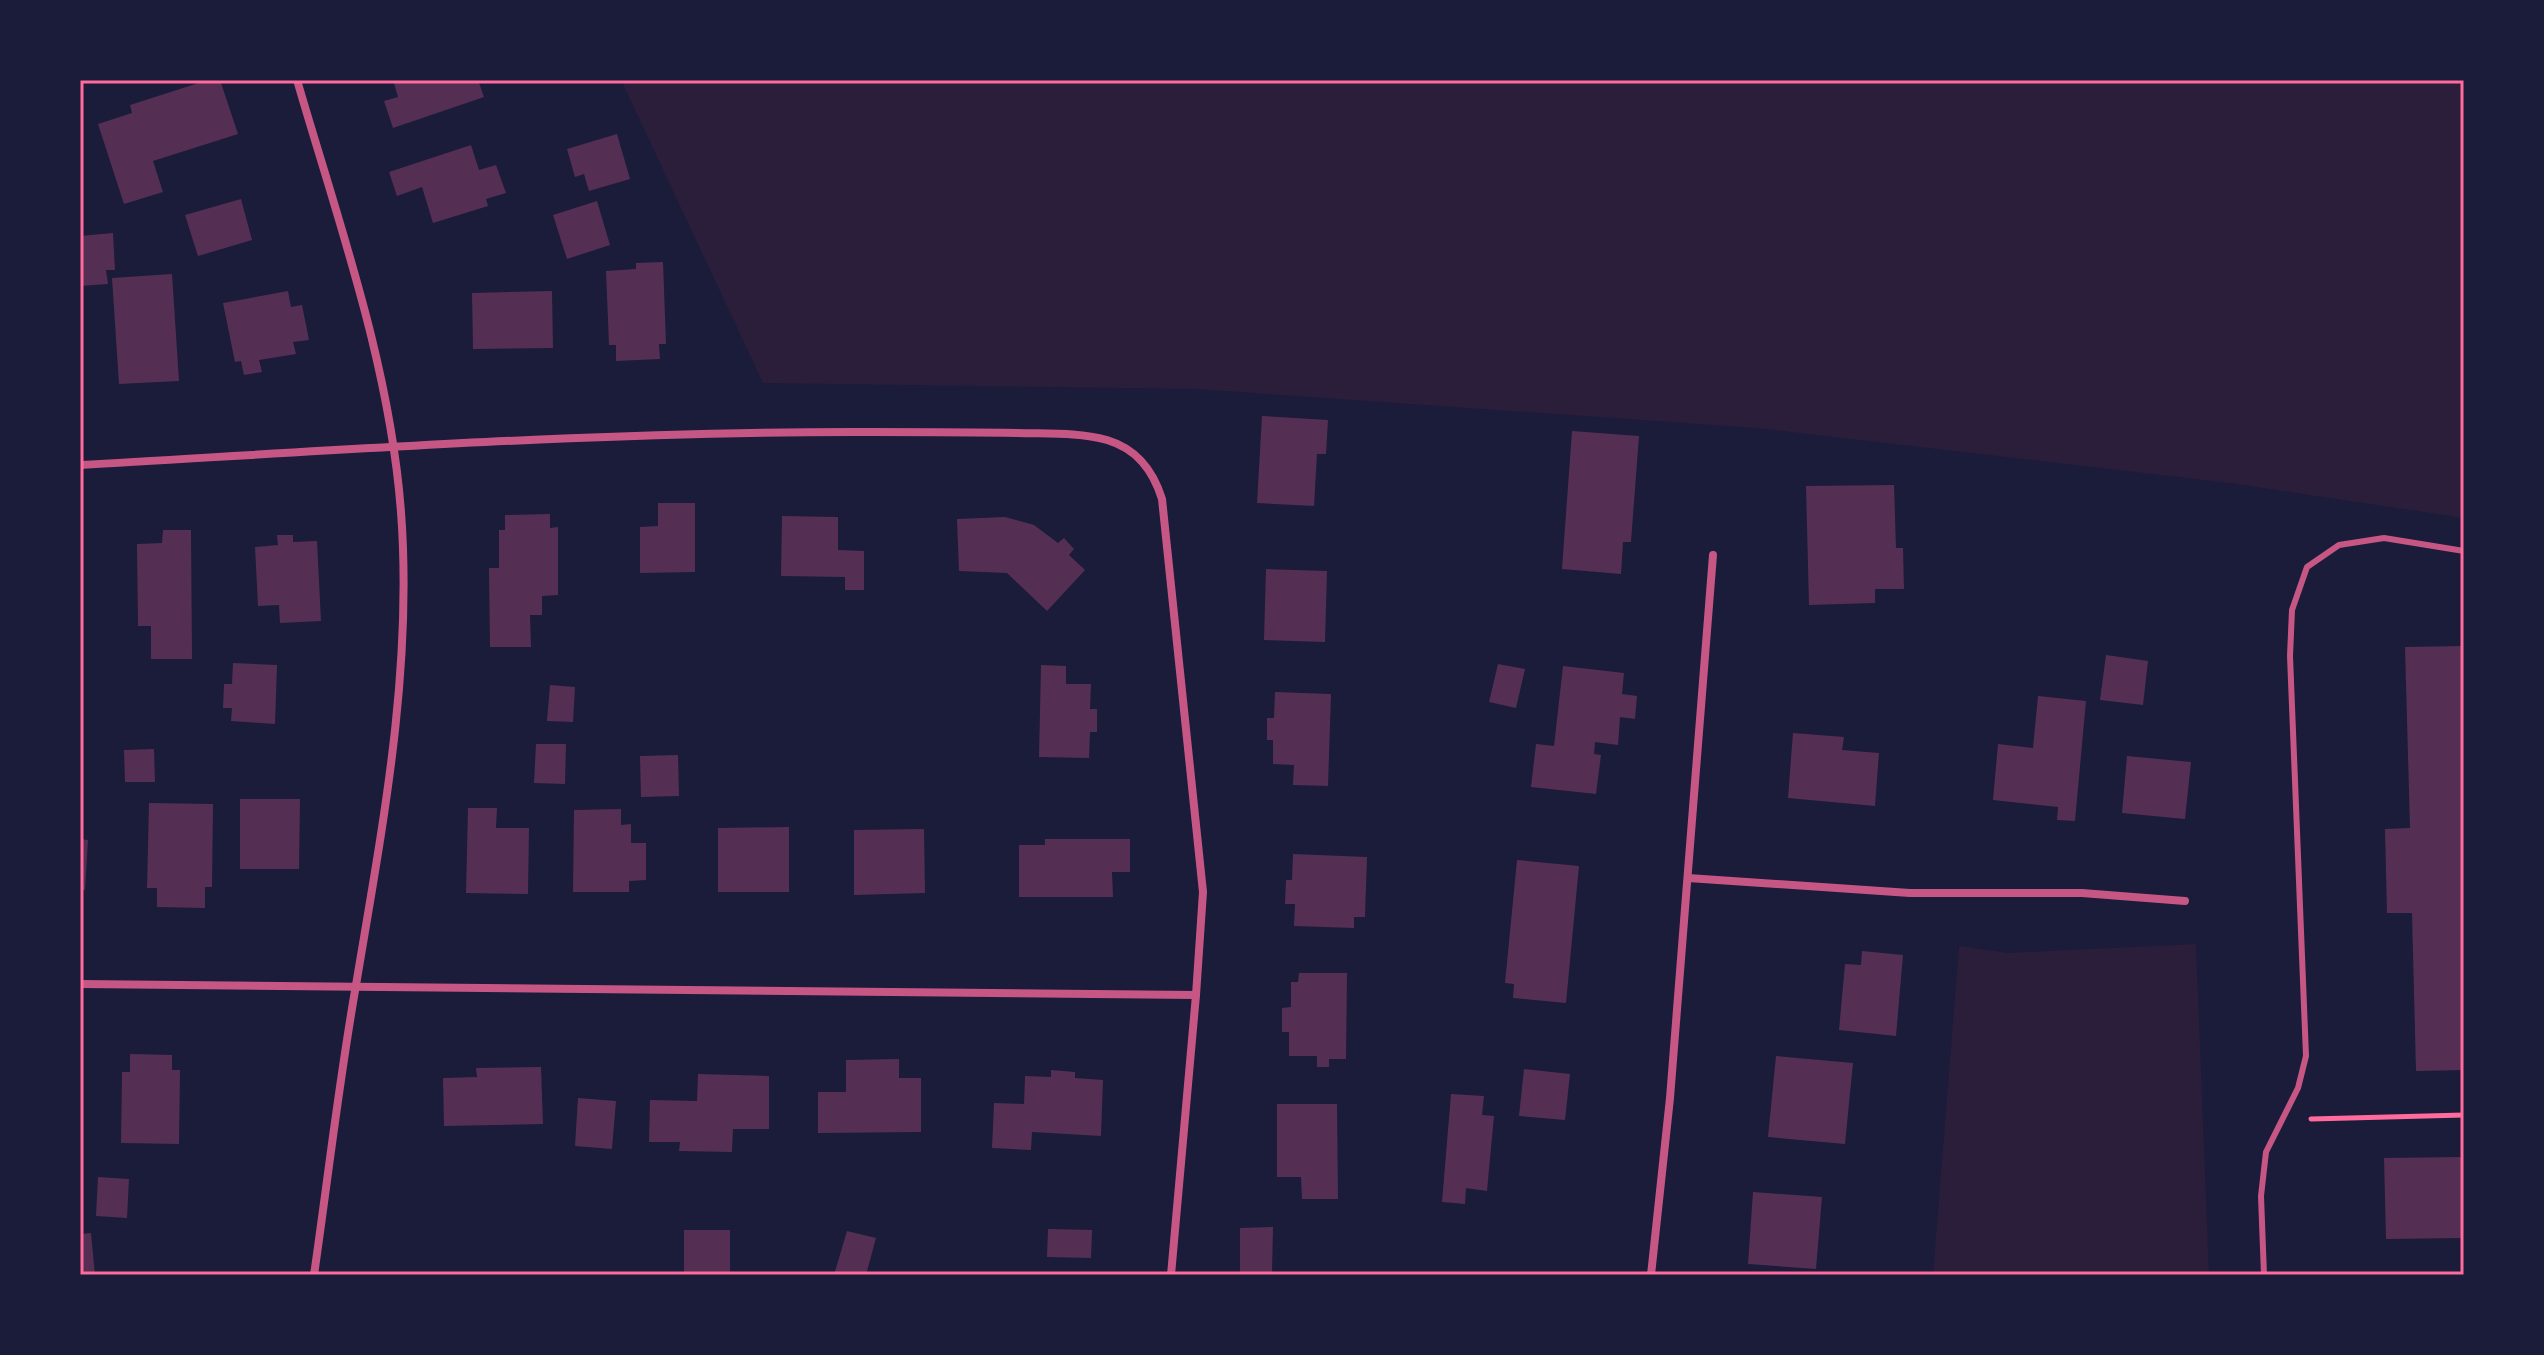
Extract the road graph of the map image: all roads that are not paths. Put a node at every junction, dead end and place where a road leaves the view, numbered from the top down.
1 (297, 80) edge
2 (394, 447) junction
3 (80, 465) edge
4 (2464, 551) edge
5 (1713, 555) dead end
6 (1688, 878) junction
7 (2185, 901) dead end
8 (80, 984) edge
9 (355, 987) junction
10 (1196, 995) junction
11 (314, 1275) edge
12 (1171, 1275) edge
13 (1651, 1275) edge
14 (2264, 1275) edge

1 - 2 street
2 - 3 street
2 - 9 street
2 - 10 street
4 - 14 lane
5 - 6 street
6 - 7 street
6 - 13 street
8 - 9 street
9 - 10 street
9 - 11 street
10 - 12 street

